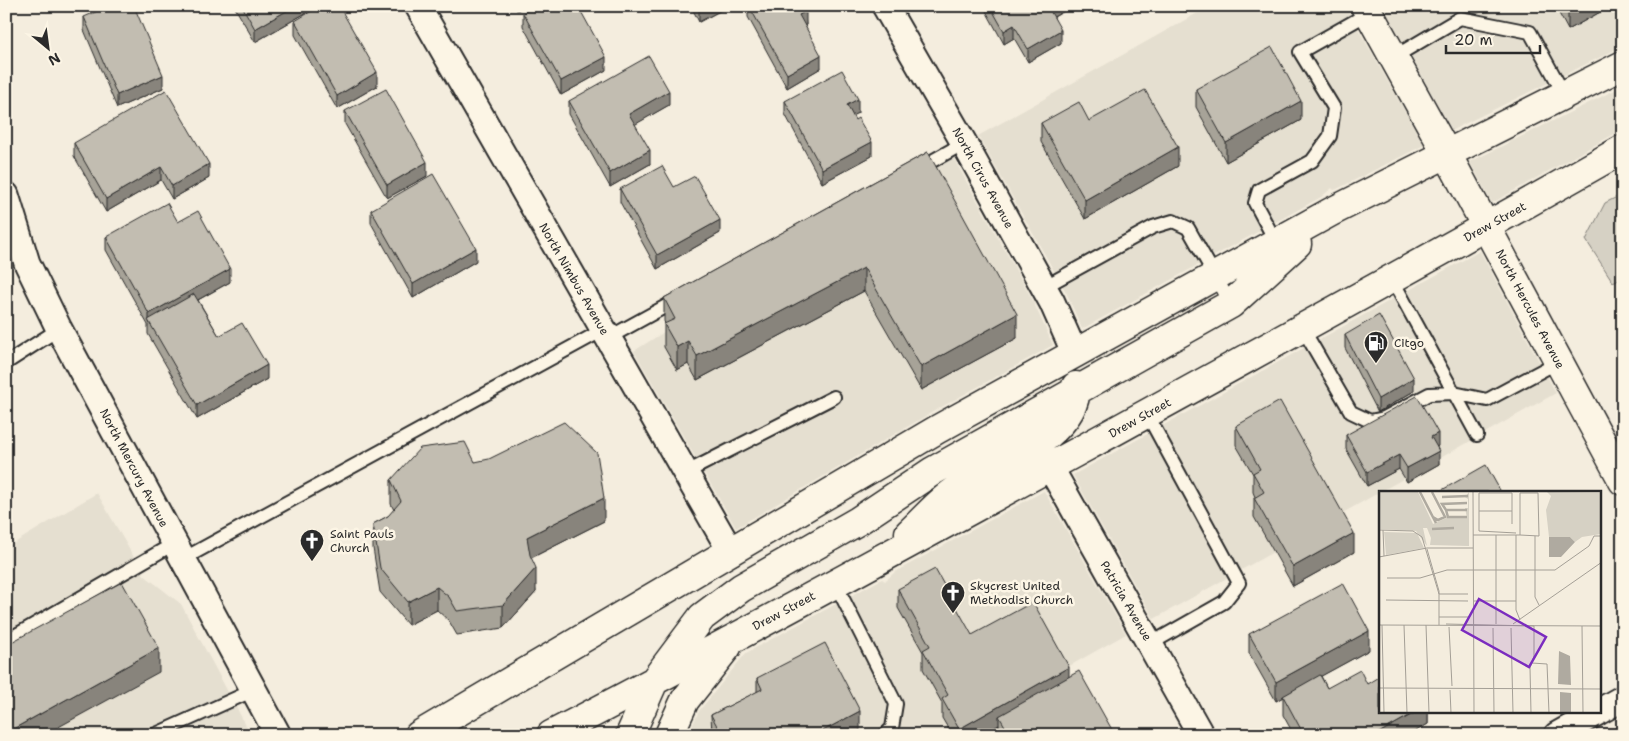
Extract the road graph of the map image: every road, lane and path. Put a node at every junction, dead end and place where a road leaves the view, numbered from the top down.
1 (418, 6) edge
2 (885, 6) edge
3 (1367, 10) edge
4 (1394, 57) junction
5 (1623, 66) edge
6 (1564, 94) junction
7 (964, 144) junction
8 (1623, 149) edge
9 (1447, 154) junction
10 (903, 177) edge
11 (6, 195) edge
12 (1486, 227) junction
13 (1280, 250) junction
14 (1216, 276) junction
15 (1392, 279) junction
16 (1044, 287) junction
17 (686, 295) edge
18 (1231, 304) junction
19 (1302, 328) junction
20 (59, 329) junction
21 (606, 334) junction
22 (1075, 354) junction
23 (1558, 362) junction
24 (6, 363) edge
25 (1076, 390) junction
26 (1454, 393) junction
27 (834, 397) dead end
28 (1147, 414) junction
29 (1477, 435) dead end
30 (1050, 467) junction
31 (685, 473) junction
32 (1623, 482) edge
33 (179, 551) junction
34 (731, 552) junction
35 (885, 556) junction
36 (835, 583) junction
37 (734, 638) junction
38 (6, 641) edge
39 (1150, 644) junction
40 (654, 681) junction
41 (254, 690) junction
42 (1623, 698) edge
43 (1602, 710) edge
44 (1595, 714) edge
45 (154, 735) edge
46 (278, 735) edge
47 (419, 735) edge
48 (551, 735) edge
49 (630, 735) edge
50 (669, 735) edge
51 (885, 735) edge
52 (1202, 735) edge
53 (1557, 735) edge

1 - 21 street, North Nimbus Avenue
2 - 7 street, North Cirus Avenue
3 - 4 main road, North Hercules Avenue
3 - 13 lane
4 - 6 lane
4 - 9 main road, North Hercules Avenue
5 - 6 main road, Drew Street
6 - 9 main road, Drew Street
7 - 10 lane
7 - 16 street, North Cirus Avenue
8 - 12 main road, Drew Street
9 - 12 main road, North Hercules Avenue
9 - 13 main road, Drew Street
11 - 20 street, North Mercury Avenue
12 - 15 main road, Drew Street
12 - 23 main road, North Hercules Avenue
13 - 14 main road, Drew Street
13 - 18 main road, Drew Street
14 - 16 lane
14 - 18 lane
14 - 22 main road, Drew Street
15 - 19 main road, Drew Street
15 - 26 lane
16 - 22 street, North Cirus Avenue
17 - 21 lane
18 - 25 main road, Drew Street
19 - 26 lane
19 - 28 main road, Drew Street
20 - 24 lane
20 - 33 street, North Mercury Avenue
21 - 31 street, North Nimbus Avenue
21 - 33 lane
22 - 25 main road
22 - 34 main road, Drew Street
23 - 26 lane
23 - 32 main road, North Hercules Avenue
25 - 35 main road
25 - 40 main road, Drew Street
26 - 29 lane
27 - 31 lane
28 - 30 main road, Drew Street
28 - 39 lane
30 - 35 main road, Drew Street
30 - 39 street, Patricia Avenue
31 - 34 street, North Nimbus Avenue
33 - 38 lane
33 - 41 street, North Mercury Avenue
34 - 47 main road, Drew Street
35 - 36 main road, Drew Street
36 - 37 main road, Drew Street
36 - 51 lane
37 - 40 main road, Drew Street
37 - 50 main road
39 - 52 street, Patricia Avenue
40 - 48 main road, Drew Street
40 - 49 main road
41 - 45 lane
41 - 46 street, North Mercury Avenue
42 - 43 street
44 - 53 street

